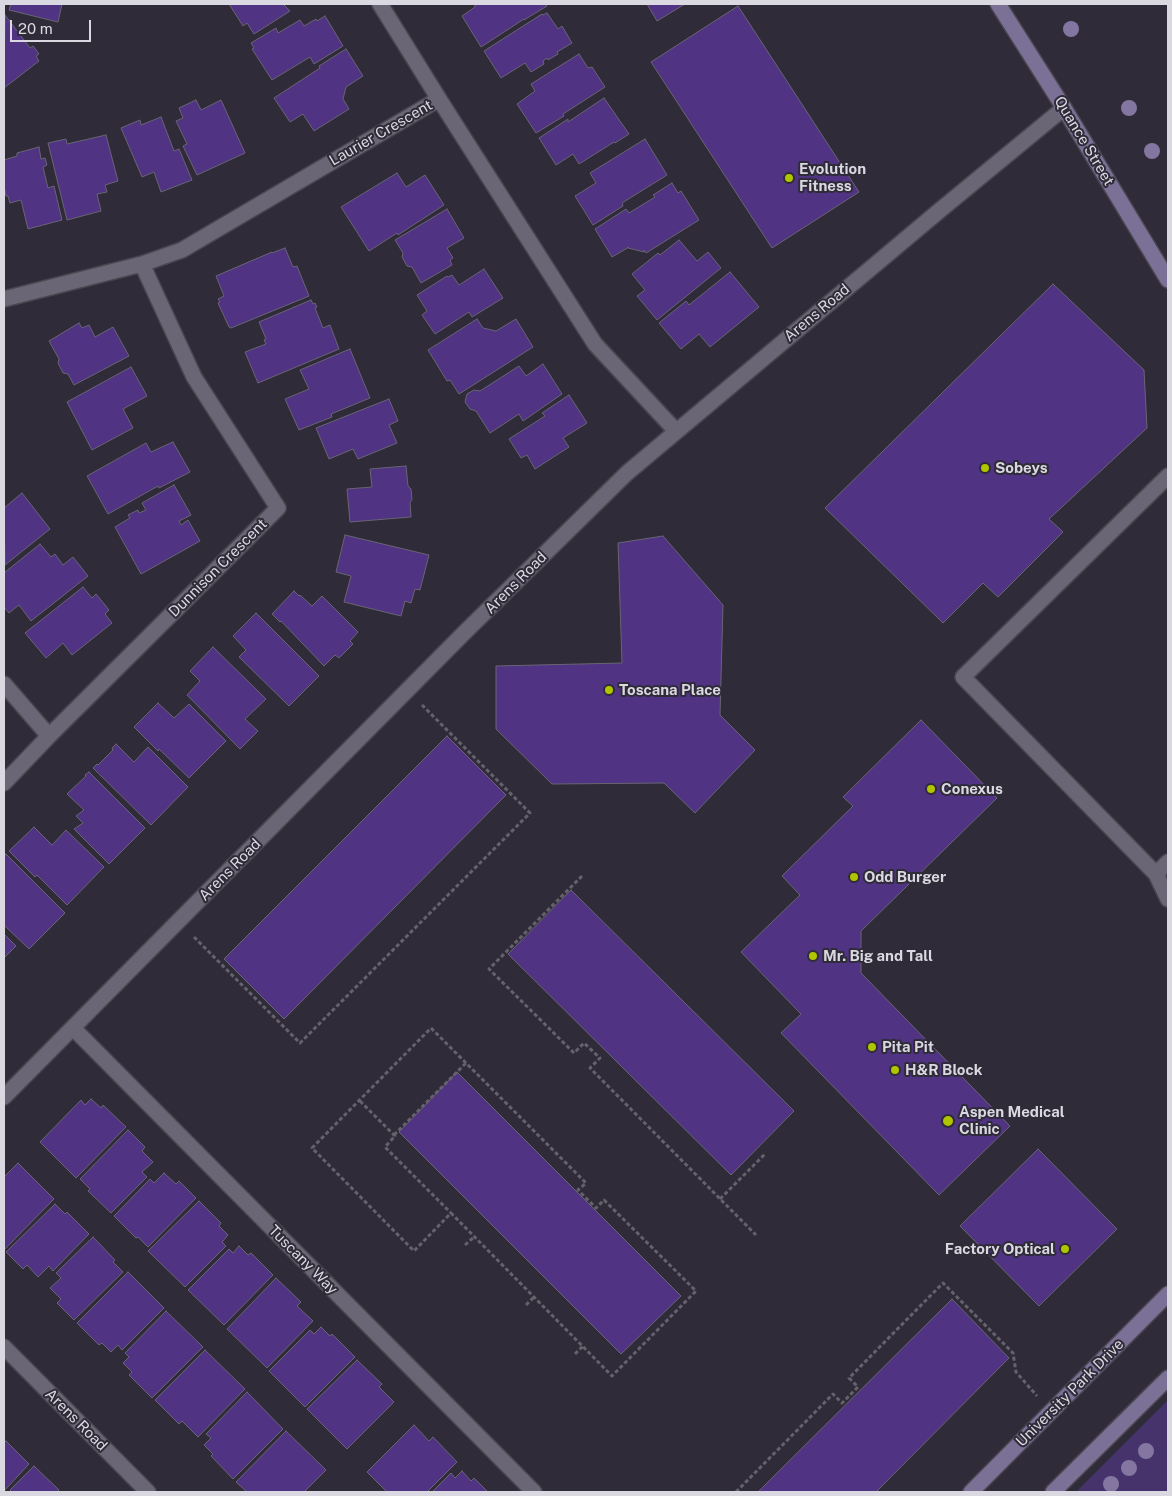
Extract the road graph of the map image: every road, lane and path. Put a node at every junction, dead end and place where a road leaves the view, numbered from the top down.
1 (380, 4) edge
2 (998, 4) edge
3 (439, 99) junction
4 (1064, 108) junction
5 (142, 264) junction
6 (1168, 280) edge
7 (4, 299) edge
8 (676, 431) junction
9 (1168, 476) edge
10 (4, 684) edge
11 (407, 691) junction
12 (48, 736) junction
13 (4, 783) edge
14 (1168, 862) edge
15 (1156, 874) junction
16 (582, 876) dead end
17 (1168, 899) edge
18 (179, 922) junction
19 (73, 1028) junction
20 (466, 1063) junction
21 (4, 1097) edge
22 (360, 1100) junction
23 (394, 1135) junction
24 (766, 1153) dead end
25 (720, 1199) junction
26 (451, 1213) junction
27 (756, 1234) dead end
28 (474, 1237) junction
29 (465, 1246) dead end
30 (1168, 1294) edge
31 (534, 1297) junction
32 (526, 1305) dead end
33 (583, 1346) junction
34 (4, 1347) edge
35 (575, 1354) dead end
36 (1168, 1378) edge
37 (1052, 1411) junction
38 (148, 1492) edge
39 (534, 1492) edge
40 (736, 1492) edge
41 (971, 1492) edge
42 (1053, 1492) edge

1 - 3 street
2 - 4 street, Quance Street
3 - 5 street, Laurier Crescent
3 - 8 street, Laurier Crescent
4 - 6 street, Quance Street
4 - 8 street, Arens Road
5 - 7 street, Laurier Crescent
5 - 12 street, Dunnison Crescent
8 - 11 street, Arens Road
9 - 15 street
10 - 12 street
11 - 18 street, Arens Road
11 - 18 path
12 - 13 street, Dunnison Crescent
14 - 15 street
15 - 17 street
16 - 25 path
18 - 19 street, Arens Road
19 - 21 street, Arens Road
19 - 39 street, Tuscany Way
20 - 22 path
20 - 23 path
20 - 33 path
22 - 23 path
22 - 26 path
23 - 26 path
24 - 25 path
25 - 27 path
26 - 28 path
28 - 29 path
28 - 31 path
30 - 37 street, University Park Drive
31 - 32 path
31 - 33 path
33 - 35 path
34 - 38 street, Arens Road
36 - 42 street
37 - 40 path
37 - 41 street, University Park Drive

